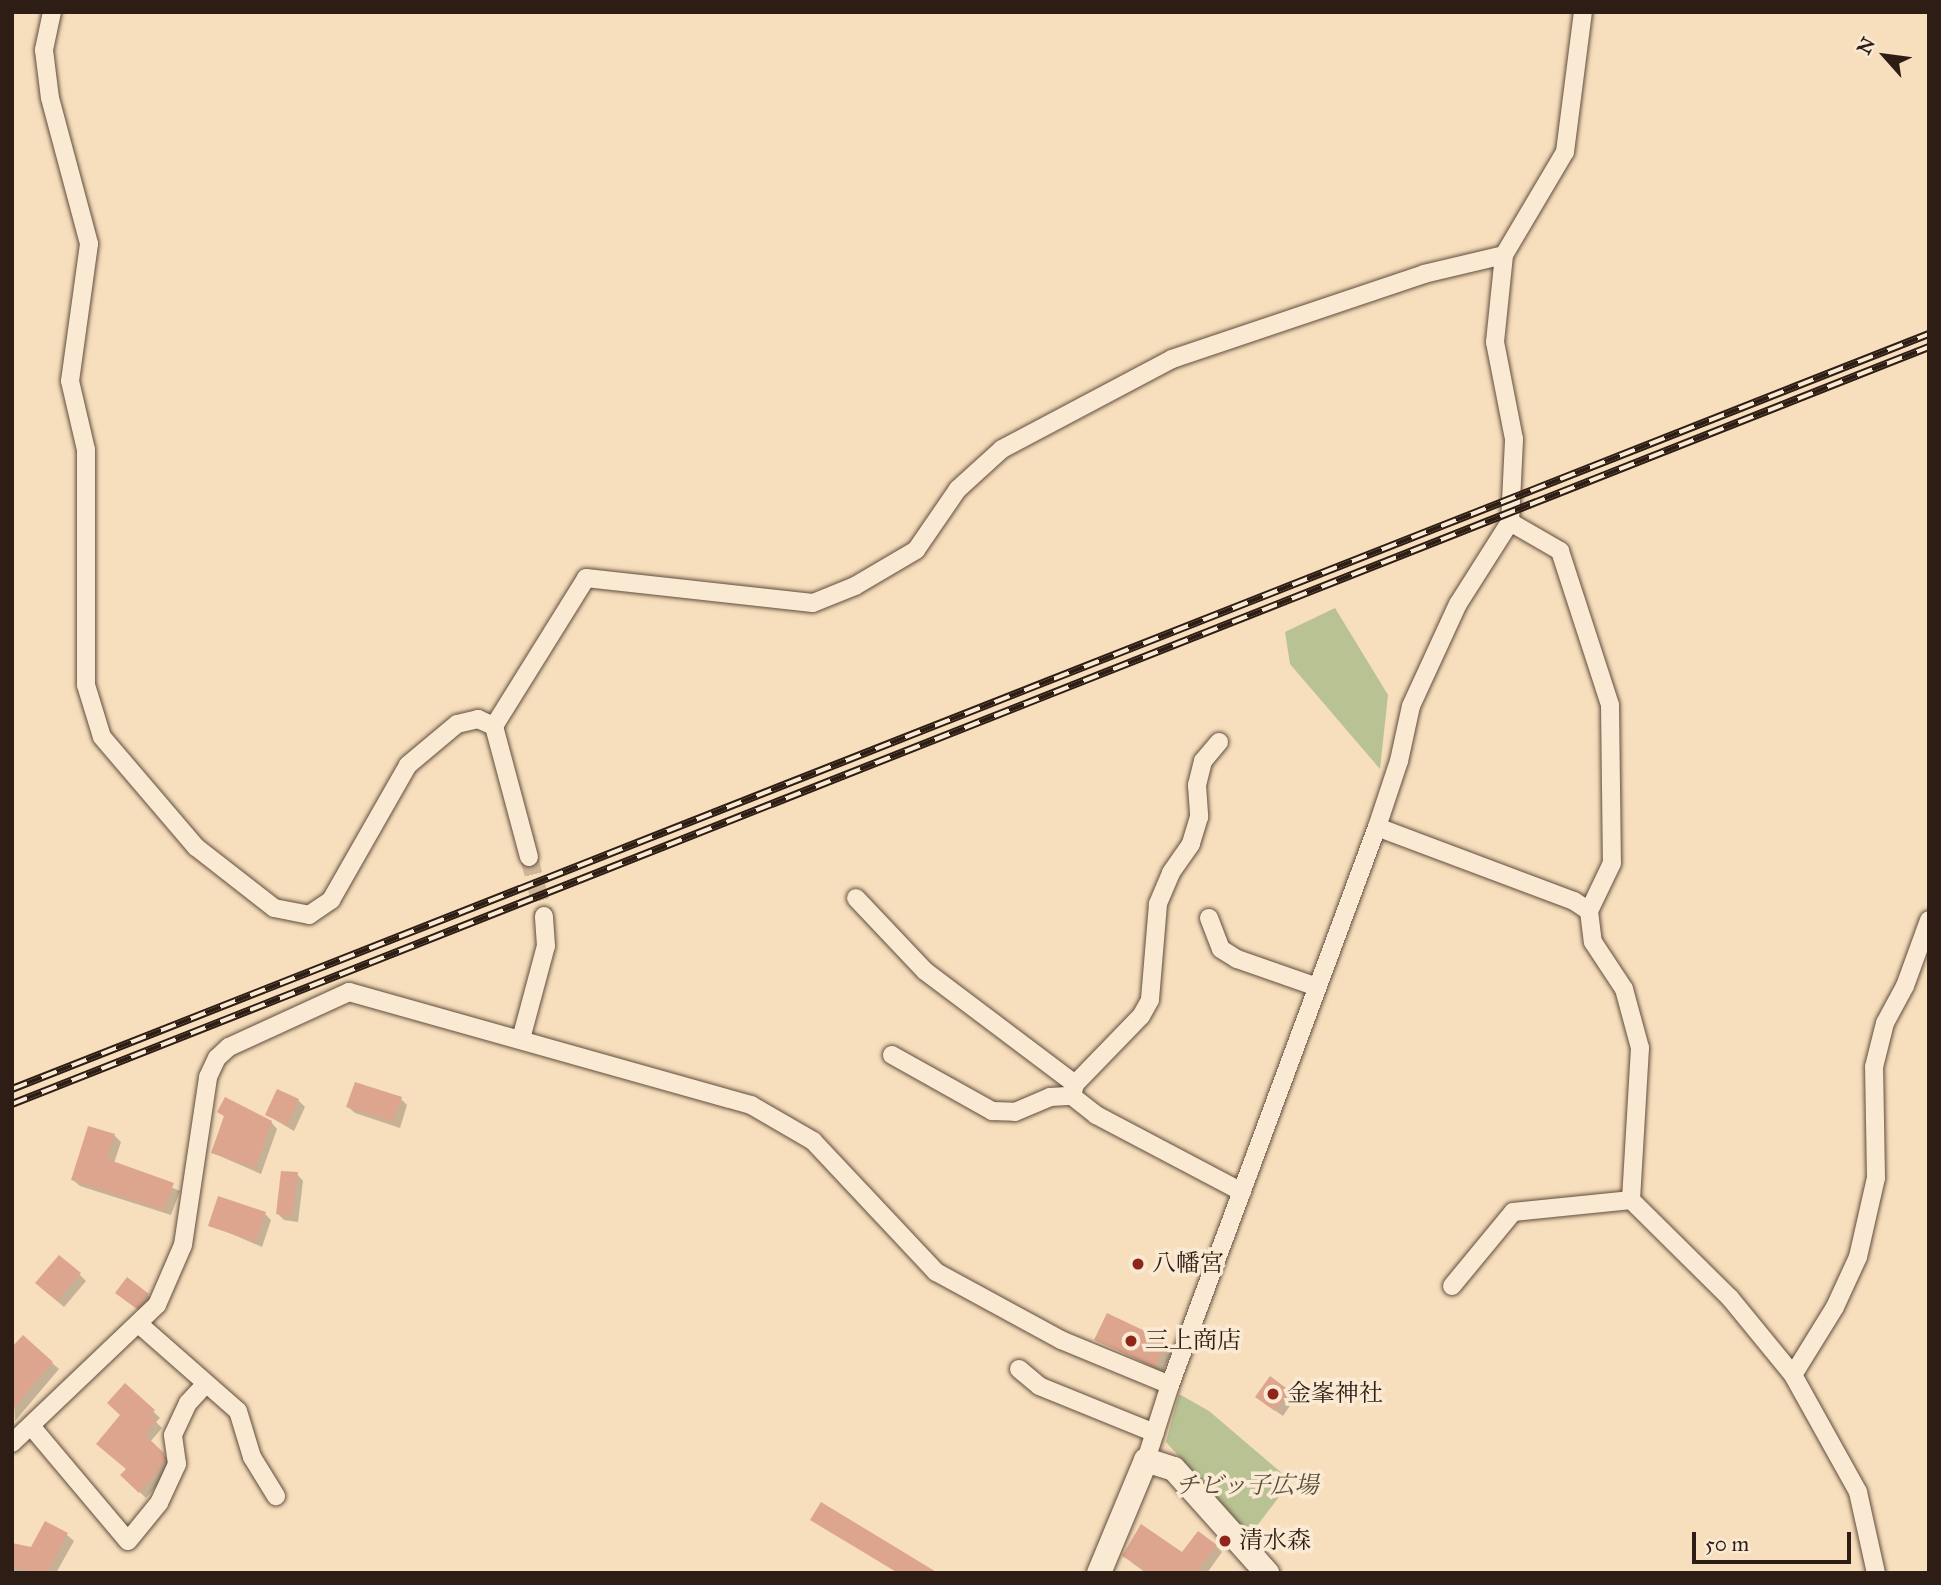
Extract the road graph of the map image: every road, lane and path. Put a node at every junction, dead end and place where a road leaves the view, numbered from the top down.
1 (52, 12) edge
2 (1583, 12) edge
3 (1504, 255) junction
4 (1510, 523) junction
5 (494, 726) junction
6 (1219, 742) dead end
7 (1377, 827) junction
8 (528, 857) tunnel mouth
9 (856, 898) dead end
10 (1589, 911) junction
11 (544, 916) tunnel mouth
12 (1209, 918) dead end
13 (1929, 920) edge
14 (1317, 987) junction
15 (521, 1039) junction
16 (892, 1055) dead end
17 (1074, 1090) junction
18 (1242, 1192) junction
19 (1631, 1200) junction
20 (1452, 1286) dead end
21 (140, 1325) junction
22 (1019, 1369) dead end
23 (1793, 1375) junction
24 (206, 1384) junction
25 (1170, 1385) junction
26 (31, 1426) junction
27 (1155, 1433) junction
28 (12, 1443) edge
29 (1146, 1460) junction
30 (276, 1496) dead end
31 (1099, 1573) edge
32 (1267, 1573) edge
33 (1876, 1573) edge

1 - 5 street
2 - 3 street
3 - 4 street
3 - 5 street
4 - 7 street
4 - 10 street
5 - 8 street
6 - 17 street
7 - 10 street
7 - 14 street
9 - 17 street
10 - 19 street
11 - 15 street
12 - 14 street
13 - 23 street
14 - 18 street
15 - 21 street
15 - 25 street
16 - 17 street
17 - 18 street
18 - 25 street
19 - 20 street
19 - 23 street
21 - 24 street
21 - 26 street
22 - 27 street
23 - 33 street
24 - 26 street
24 - 30 street
25 - 27 street
26 - 28 street
27 - 29 street
29 - 31 main road
29 - 32 main road

